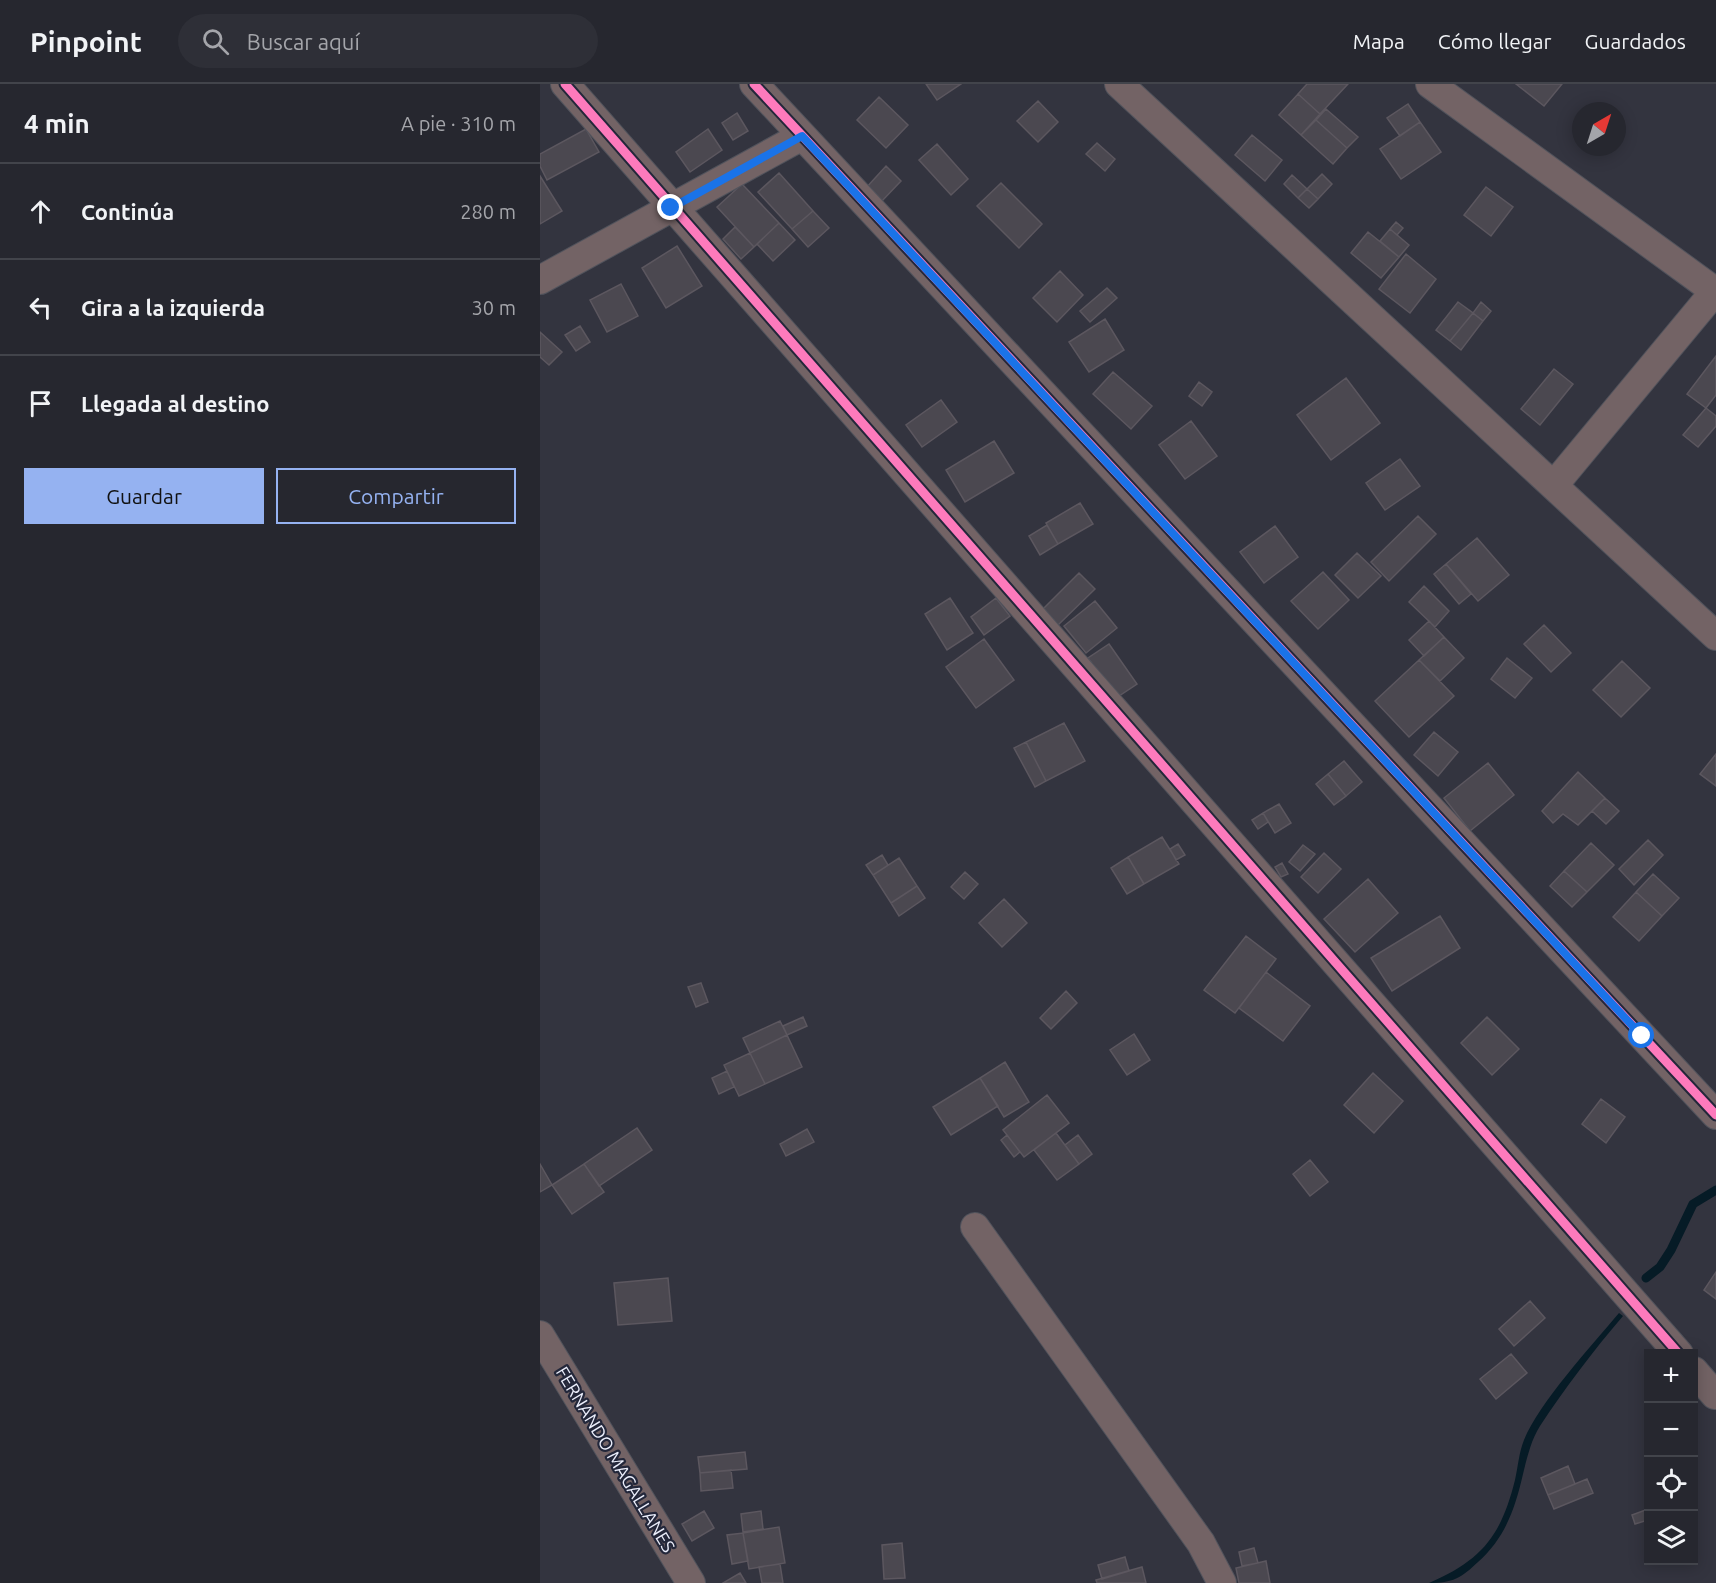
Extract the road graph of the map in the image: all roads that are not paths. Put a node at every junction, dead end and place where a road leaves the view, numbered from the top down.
1 (565, 84) edge
2 (754, 84) edge
3 (1119, 84) edge
4 (1430, 84) edge
5 (802, 136) junction
6 (671, 208) junction
7 (540, 280) edge
8 (1716, 292) edge
9 (1554, 485) junction
10 (1716, 636) edge
11 (1716, 1114) edge
12 (975, 1227) dead end
13 (542, 1340) edge
14 (1674, 1349) edge
15 (1698, 1376) edge
16 (1715, 1395) edge
17 (691, 1583) edge
18 (1222, 1583) edge

1 - 6 street
2 - 5 street
3 - 9 street
4 - 8 street
5 - 6 street
5 - 11 street
6 - 7 street
6 - 14 street
8 - 9 street
9 - 10 street
12 - 18 street
13 - 17 street, FERNANDO MAGALLANES
15 - 16 street

